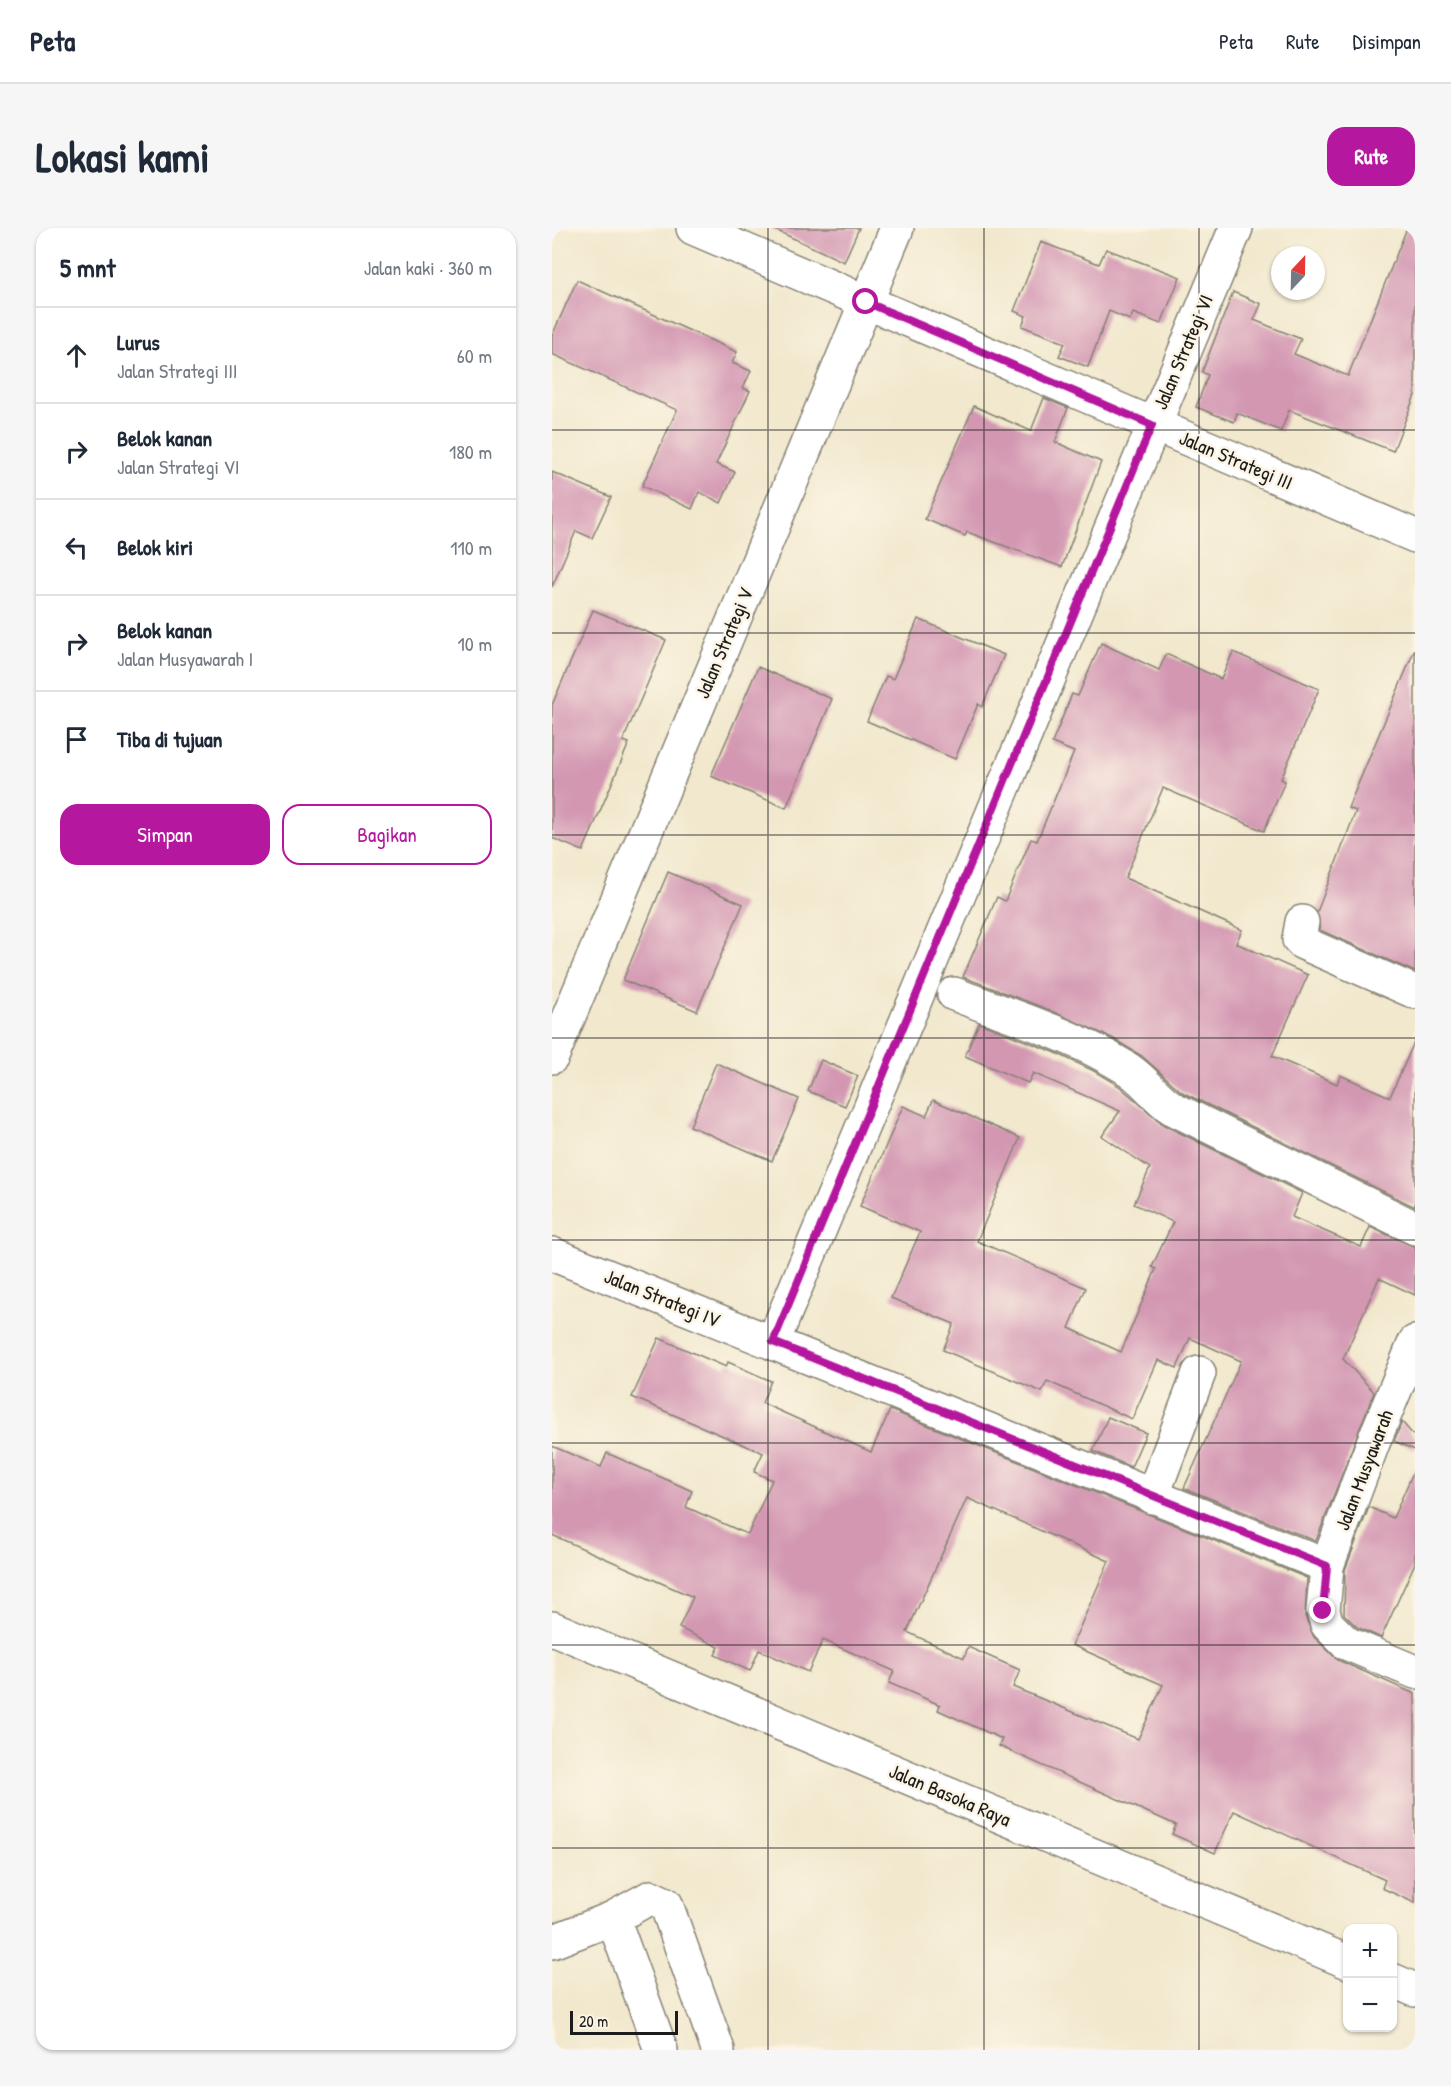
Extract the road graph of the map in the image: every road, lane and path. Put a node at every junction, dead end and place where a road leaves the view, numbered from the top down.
1 (693, 228) edge
2 (897, 228) edge
3 (1236, 228) edge
4 (866, 302) junction
5 (1152, 425) junction
6 (1415, 536) edge
7 (1302, 922) dead end
8 (1415, 992) edge
9 (954, 994) dead end
10 (552, 1057) edge
11 (1415, 1228) edge
12 (552, 1254) edge
13 (773, 1342) junction
14 (1415, 1342) edge
15 (1199, 1373) dead end
16 (1152, 1497) junction
17 (1327, 1566) junction
18 (552, 1628) edge
19 (1415, 1672) edge
20 (613, 1918) junction
21 (552, 1942) edge
22 (1343, 1960) edge
23 (1397, 1982) edge
24 (1415, 1990) edge
25 (661, 2050) edge
26 (718, 2050) edge

1 - 4 street, Jalan Strategi III
2 - 4 street, Jalan Strategi V
3 - 5 street, Jalan Strategi VI
4 - 5 street, Jalan Strategi III
4 - 10 street, Jalan Strategi V
5 - 6 street, Jalan Strategi III
5 - 13 street, Jalan Strategi VI
7 - 8 street
9 - 11 street
12 - 13 street, Jalan Strategi IV
13 - 16 street, Jalan Strategi IV
14 - 17 street, Jalan Musyawarah
15 - 16 street
16 - 17 street, Jalan Strategi IV
17 - 19 street, Jalan Musyawarah
18 - 22 street, Jalan Basoka Raya
20 - 21 street
20 - 25 street
20 - 26 street
23 - 24 street

